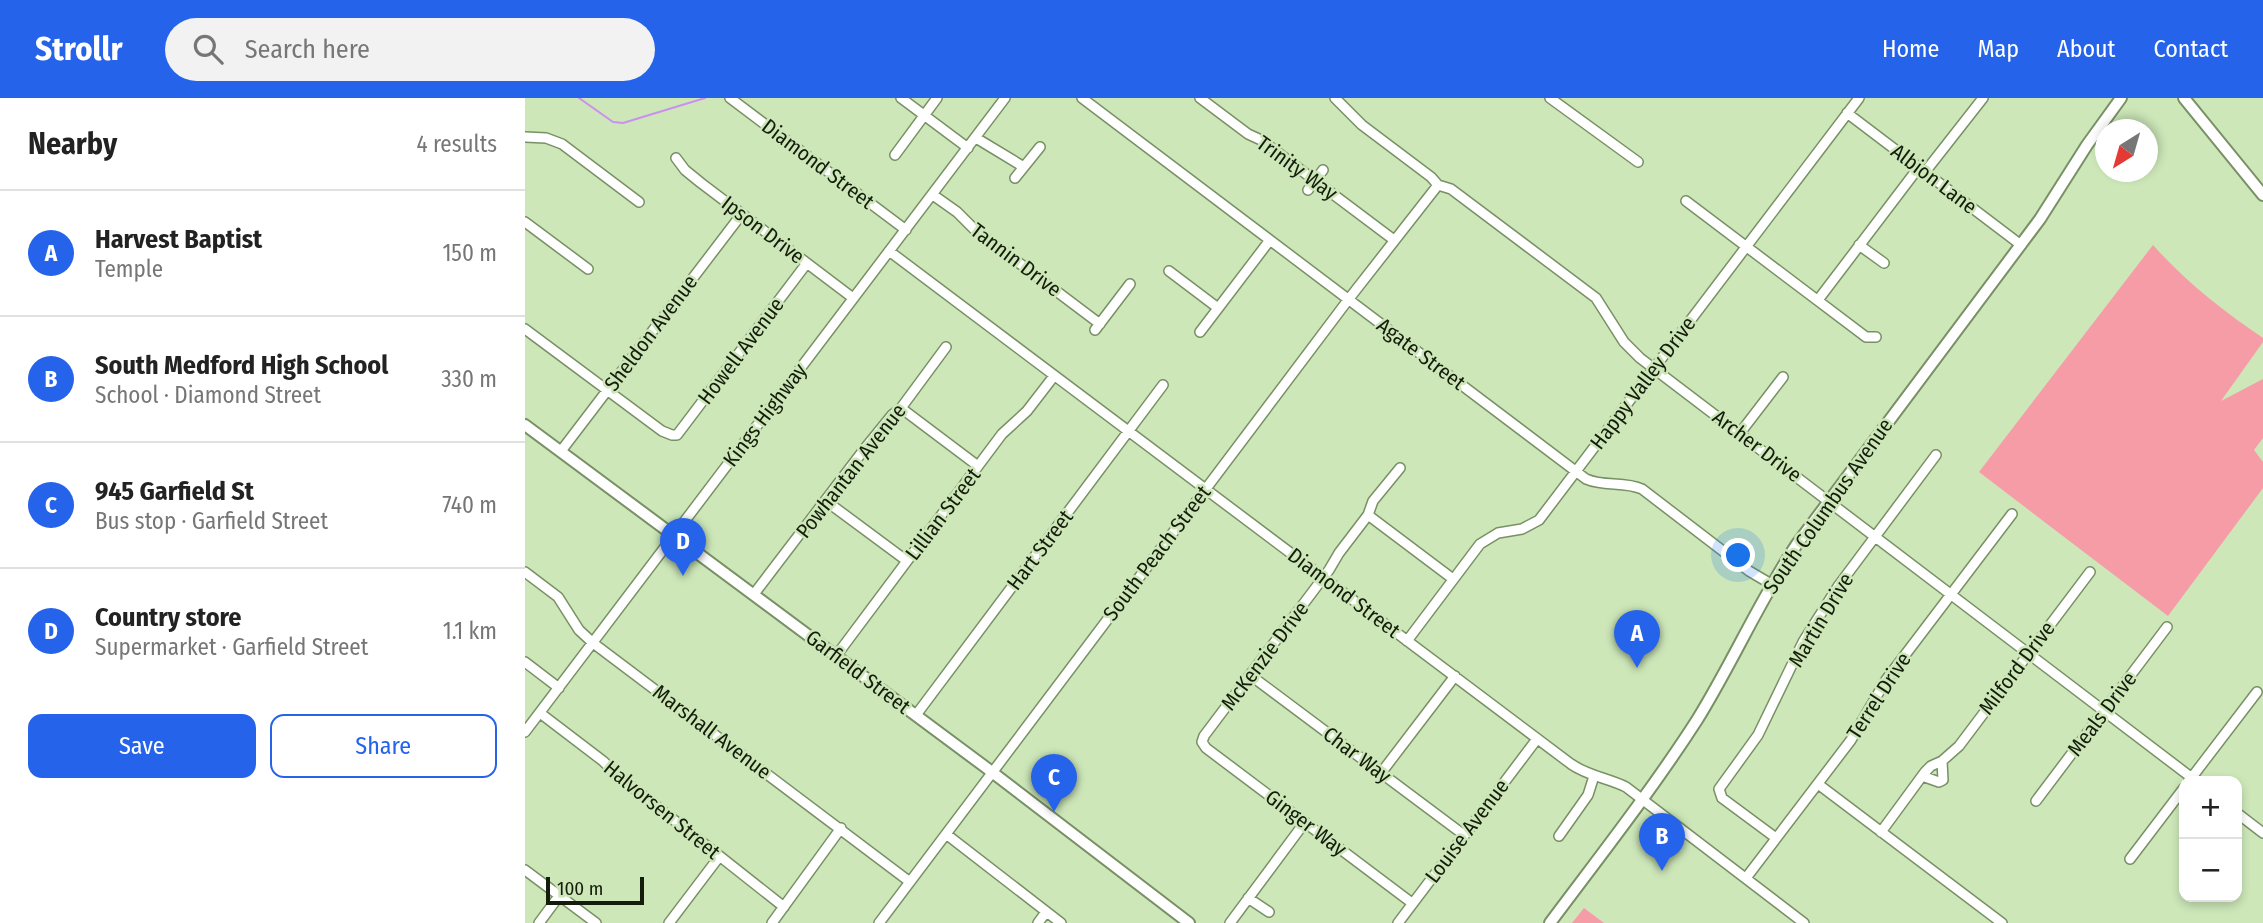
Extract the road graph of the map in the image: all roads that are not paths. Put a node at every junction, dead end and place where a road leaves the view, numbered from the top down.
1 (730, 98) edge
2 (901, 98) edge
3 (937, 98) edge
4 (1005, 98) edge
5 (1082, 98) edge
6 (1200, 98) edge
7 (1335, 98) edge
8 (1550, 98) edge
9 (1859, 98) edge
10 (1983, 98) edge
11 (2184, 98) edge
12 (2118, 99) edge
13 (1847, 113) junction
14 (924, 115) junction
15 (525, 137) edge
16 (976, 138) junction
17 (1040, 146) dead end
18 (968, 148) junction
19 (895, 155) dead end
20 (676, 158) dead end
21 (1638, 162) dead end
22 (1024, 167) junction
23 (1323, 170) dead end
24 (1922, 170) junction
25 (1016, 178) dead end
26 (1315, 180) junction
27 (1438, 185) junction
28 (1308, 190) dead end
29 (933, 195) junction
30 (2263, 195) edge
31 (1686, 201) dead end
32 (639, 202) dead end
33 (741, 215) junction
34 (525, 222) edge
35 (906, 230) junction
36 (1270, 240) junction
37 (1394, 240) junction
38 (1859, 245) junction
39 (2021, 245) junction
40 (1746, 246) junction
41 (889, 251) junction
42 (807, 263) junction
43 (1884, 263) dead end
44 (588, 269) dead end
45 (1169, 271) dead end
46 (1131, 284) dead end
47 (853, 298) junction
48 (1348, 300) junction
49 (1818, 300) junction
50 (1218, 308) junction
51 (525, 329) edge
52 (1200, 332) dead end
53 (1876, 337) dead end
54 (946, 347) dead end
55 (1654, 368) junction
56 (1054, 376) junction
57 (1783, 377) dead end
58 (1163, 386) dead end
59 (607, 390) junction
60 (901, 408) junction
61 (525, 425) edge
62 (1129, 432) junction
63 (1740, 433) junction
64 (561, 451) junction
65 (1936, 455) dead end
66 (978, 466) junction
67 (1400, 468) dead end
68 (1576, 471) junction
69 (1206, 488) junction
70 (826, 500) junction
71 (1828, 501) junction
72 (2012, 514) dead end
73 (1368, 515) junction
74 (673, 537) junction
75 (1875, 537) junction
76 (907, 561) junction
77 (525, 572) edge
78 (2090, 572) dead end
79 (1324, 578) junction
80 (1453, 579) junction
81 (1771, 584) junction
82 (754, 594) junction
83 (1951, 594) junction
84 (2168, 627) dead end
85 (1407, 641) junction
86 (593, 643) junction
87 (2028, 654) junction
88 (836, 656) junction
89 (525, 662) edge
90 (1250, 675) junction
91 (1455, 676) junction
92 (559, 688) junction
93 (2257, 692) dead end
94 (2104, 711) junction
95 (540, 713) junction
96 (916, 715) junction
97 (525, 732) edge
98 (1537, 739) junction
99 (1202, 742) joint
100 (1941, 761) junction
101 (992, 772) junction
102 (1381, 773) junction
103 (1594, 776) junction
104 (1922, 776) junction
105 (2187, 776) edge
106 (2195, 776) edge
107 (1818, 784) junction
108 (2179, 795) edge
109 (1642, 799) junction
110 (2036, 801) dead end
111 (2242, 817) edge
112 (1305, 822) junction
113 (841, 828) junction
114 (1881, 832) junction
115 (2263, 833) edge
116 (946, 834) junction
117 (1464, 835) junction
118 (1559, 835) dead end
119 (1776, 838) junction
120 (719, 857) junction
121 (2130, 859) dead end
122 (525, 870) edge
123 (1746, 878) junction
124 (910, 881) junction
125 (559, 896) junction
126 (1248, 898) junction
127 (1412, 903) junction
128 (784, 907) junction
129 (1047, 912) junction
130 (1269, 912) dead end
131 (539, 923) edge
132 (596, 923) edge
133 (669, 923) edge
134 (772, 923) edge
135 (879, 923) edge
136 (1038, 923) edge
137 (1061, 923) edge
138 (1189, 923) edge
139 (1230, 923) edge
140 (1398, 923) edge
141 (1551, 923) edge
142 (1804, 923) edge
143 (2002, 923) edge

1 - 35 street, Diamond Street
2 - 14 street
3 - 14 street
4 - 16 street, Kings Highway
5 - 36 street, Agate Street
6 - 26 street, Trinity Way
7 - 27 street, Archer Drive
8 - 21 street
9 - 13 street, Happy Valley Drive
10 - 24 street
11 - 30 main road
12 - 39 main road, South Columbus Avenue
13 - 24 street, Albion Lane
13 - 40 street, Happy Valley Drive
14 - 18 street
14 - 19 street
15 - 32 street
16 - 18 street, Kings Highway
16 - 22 street
17 - 22 street
18 - 29 street, Kings Highway
20 - 33 street, Ipson Drive
22 - 25 street
23 - 26 street
24 - 38 street
24 - 39 street, Albion Lane
26 - 28 street
26 - 37 street, Trinity Way
27 - 37 street, South Peach Street
27 - 55 street, Archer Drive
29 - 35 street, Kings Highway
29 - 46 street, Tannin Drive
31 - 40 street
33 - 42 street, Ipson Drive
33 - 59 street, Sheldon Avenue
34 - 44 street
35 - 41 street, Kings Highway
36 - 48 street, Agate Street
36 - 50 street
37 - 48 street, South Peach Street
38 - 43 street
38 - 49 street
39 - 71 main road, South Columbus Avenue
40 - 49 street
40 - 55 street, Happy Valley Drive
41 - 47 street, Kings Highway
41 - 56 street, Diamond Street
42 - 47 street, Ipson Drive
42 - 59 street, Howell Avenue
45 - 50 street
47 - 74 street, Kings Highway
48 - 68 street, Agate Street
48 - 69 street, South Peach Street
49 - 53 street
50 - 52 street
51 - 59 street
54 - 60 street, Powhantan Avenue
55 - 63 street, Archer Drive
55 - 68 street, Happy Valley Drive
56 - 62 street, Diamond Street
56 - 66 street, Lillian Street
57 - 63 street
58 - 62 street, Hart Street
59 - 64 street, Sheldon Avenue
60 - 66 street
60 - 70 street, Powhantan Avenue
61 - 64 main road, Garfield Street
62 - 69 street, Diamond Street
62 - 96 street, Hart Street
63 - 71 street, Archer Drive
64 - 74 main road, Garfield Street
65 - 75 street, Martin Drive
66 - 76 street, Lillian Street
67 - 73 street, McKenzie Drive
68 - 80 street, Happy Valley Drive
68 - 81 street, Agate Street
69 - 79 street, Diamond Street
69 - 101 street, South Peach Street
70 - 76 street
70 - 82 street, Powhantan Avenue
71 - 75 street, Archer Drive
71 - 81 main road, South Columbus Avenue
72 - 83 street, Terrel Drive
73 - 79 street, McKenzie Drive
73 - 80 street
74 - 82 main road, Garfield Street
74 - 86 street, Kings Highway
75 - 83 street, Archer Drive
75 - 119 street, Martin Drive
76 - 88 street, Lillian Street
77 - 86 street, Marshall Avenue
78 - 87 street, Milford Drive
79 - 85 street, Diamond Street
79 - 90 street, McKenzie Drive
80 - 85 street, Happy Valley Drive
81 - 109 main road, South Columbus Avenue
82 - 88 main road, Garfield Street
83 - 87 street, Archer Drive
83 - 107 street, Terrel Drive
84 - 94 street, Meals Drive
85 - 91 street, Diamond Street
86 - 92 street, Kings Highway
86 - 113 street, Marshall Avenue
87 - 94 street, Archer Drive
87 - 100 street, Milford Drive
88 - 96 main road, Garfield Street
89 - 92 street
90 - 99 street, McKenzie Drive
90 - 102 street, Char Way
91 - 98 street, Diamond Street
91 - 102 street
92 - 95 street, Kings Highway
93 - 106 street
94 - 105 street, Archer Drive
94 - 110 street, Meals Drive
95 - 97 street, Kings Highway
95 - 120 street, Halvorsen Street
96 - 101 main road, Garfield Street
98 - 103 street, Diamond Street
98 - 117 street, Louise Avenue
99 - 112 street, Ginger Way
100 - 104 street, Milford Drive
100 - 104 street, Milford Drive
101 - 116 street, South Peach Street
101 - 138 main road, Garfield Street
102 - 117 street, Char Way
103 - 109 street, Diamond Street
103 - 118 street
104 - 114 street, Milford Drive
107 - 114 street
107 - 119 street, Terrel Drive
108 - 121 street
109 - 123 street, Diamond Street
109 - 141 main road, South Columbus Avenue
111 - 115 street
112 - 126 street
112 - 127 street, Ginger Way
113 - 124 street, Marshall Avenue
113 - 128 street
114 - 143 street
116 - 124 street, South Peach Street
116 - 129 street
117 - 127 street, Louise Avenue
119 - 123 street, Terrel Drive
120 - 128 street, Halvorsen Street
120 - 133 street
122 - 125 street
123 - 142 street, Diamond Street
124 - 135 street, South Peach Street
125 - 131 street
125 - 132 street
126 - 130 street
126 - 139 street
127 - 140 street, Louise Avenue
128 - 134 street
129 - 136 street
129 - 137 street

